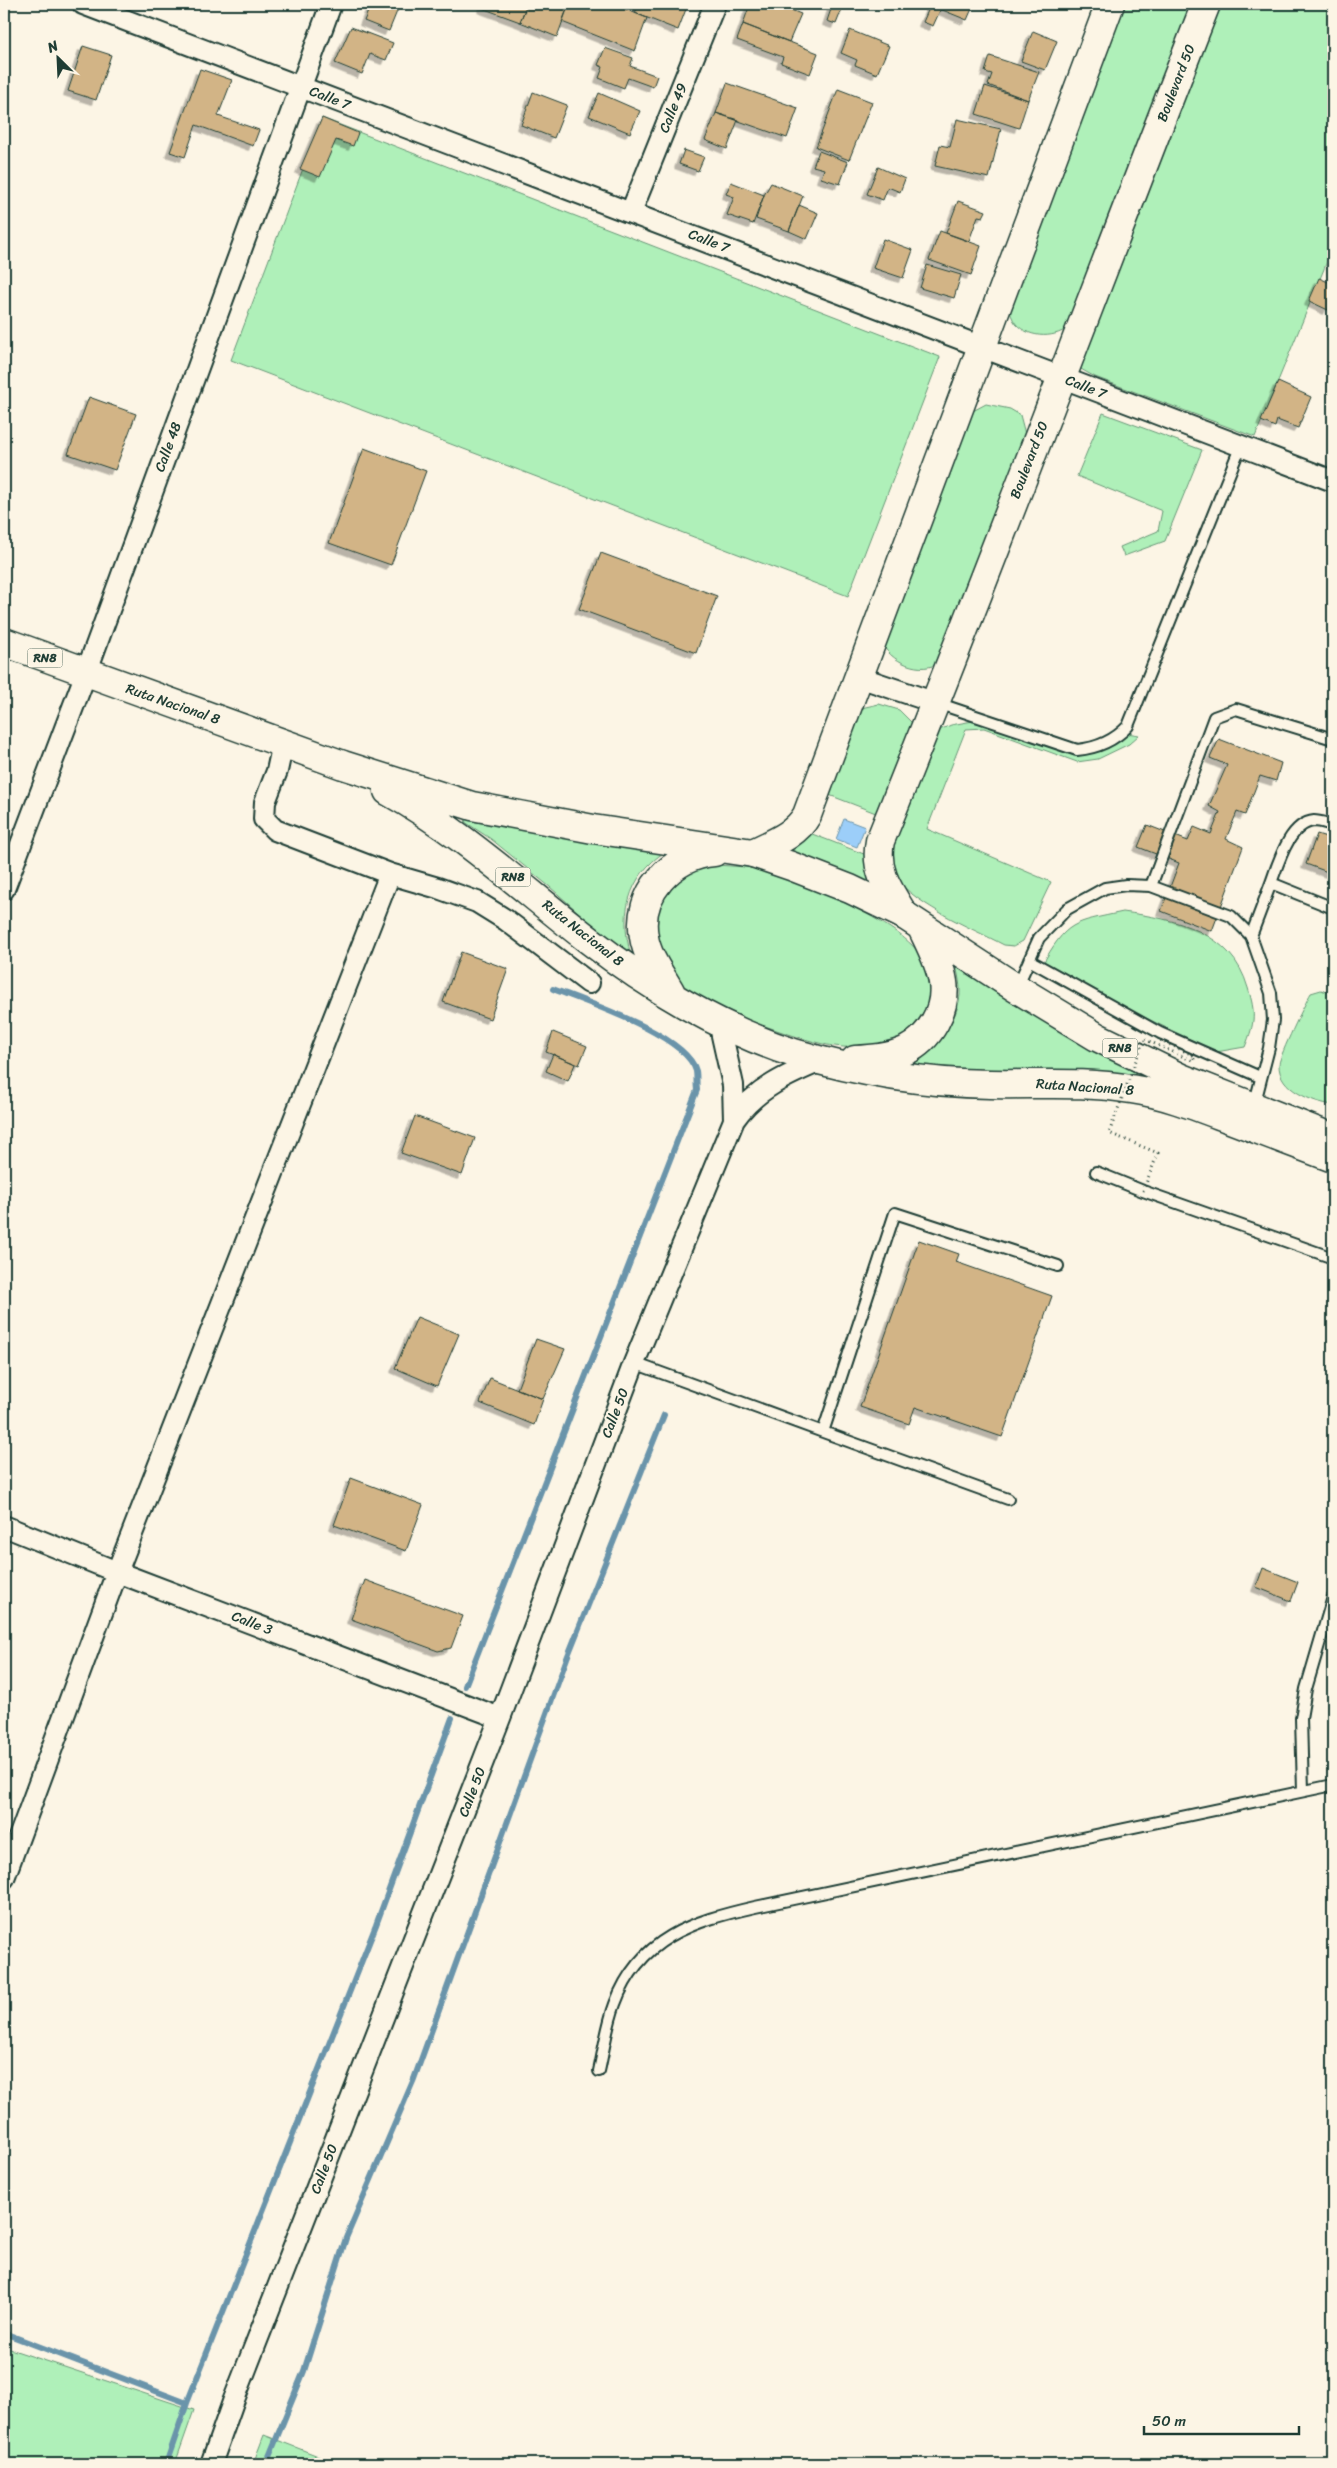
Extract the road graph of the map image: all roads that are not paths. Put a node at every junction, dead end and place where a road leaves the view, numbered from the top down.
1 (83, 4) edge
2 (331, 4) edge
3 (715, 4) edge
4 (1108, 4) edge
5 (1206, 4) edge
6 (299, 87) junction
7 (631, 212) junction
8 (983, 346) junction
9 (1061, 377) junction
10 (1240, 445) junction
11 (1333, 480) edge
12 (4, 642) edge
13 (86, 673) junction
14 (859, 677) junction
15 (936, 703) junction
16 (1333, 739) edge
17 (283, 743) junction
18 (344, 765) junction
19 (1333, 825) edge
20 (740, 852) junction
21 (390, 874) junction
22 (1272, 883) junction
23 (1151, 886) junction
24 (4, 889) edge
25 (1333, 908) edge
26 (913, 921) junction
27 (1251, 936) junction
28 (1029, 960) junction
29 (589, 983) dead end
30 (1016, 988) junction
31 (675, 1000) junction
32 (718, 1022) junction
33 (825, 1060) junction
34 (1260, 1078) junction
35 (1254, 1107) junction
36 (734, 1120) junction
37 (1333, 1138) edge
38 (1333, 1158) edge
39 (1096, 1172) dead end
40 (1333, 1258) edge
41 (1058, 1266) dead end
42 (634, 1363) junction
43 (823, 1432) junction
44 (1008, 1499) dead end
45 (4, 1526) edge
46 (117, 1572) junction
47 (1333, 1597) edge
48 (500, 1718) junction
49 (1333, 1785) edge
50 (1303, 1791) junction
51 (4, 1878) edge
52 (599, 2071) dead end
53 (211, 2464) edge

1 - 6 street, Calle 7
2 - 6 street, Calle 48
3 - 7 street, Calle 49
4 - 8 main road
5 - 9 main road, Boulevard 50
6 - 7 street, Calle 7
6 - 13 street, Calle 48
7 - 8 street, Calle 7
8 - 9 street, Calle 7
8 - 14 main road
9 - 10 street, Calle 7
9 - 15 main road, Boulevard 50
10 - 11 street, Calle 7
10 - 15 lane
12 - 13 main road, Ruta Nacional 8 / RN8
13 - 17 main road, Ruta Nacional 8 / RN8
13 - 24 street, Calle 48
14 - 15 street
14 - 20 main road
15 - 26 main road, Boulevard 50
16 - 23 lane
17 - 18 main road, Ruta Nacional 8 / RN8
17 - 21 street
18 - 20 main road, Ruta Nacional 8 / RN8
18 - 31 main road, Ruta Nacional 8 / RN8
19 - 22 lane
20 - 26 main road, Ruta Nacional 8 / RN8
20 - 31 main road, Ruta Nacional 8 / RN8
21 - 29 street
21 - 46 street
22 - 25 lane
22 - 27 lane
23 - 27 lane
23 - 28 lane
26 - 30 main road, Ruta Nacional 8 / RN8
26 - 33 main road, Ruta Nacional 8 / RN8
27 - 34 lane
28 - 30 lane
28 - 34 lane
30 - 35 main road, Ruta Nacional 8 / RN8
31 - 32 main road, Ruta Nacional 8 / RN8
32 - 33 main road, Ruta Nacional 8 / RN8
32 - 36 street, Calle 50
33 - 36 street, Calle 50
33 - 38 main road, Ruta Nacional 8 / RN8
34 - 35 lane
35 - 37 main road, Ruta Nacional 8 / RN8
36 - 42 street, Calle 50
39 - 40 lane
41 - 43 lane
42 - 43 lane
42 - 48 street, Calle 50
43 - 44 lane
45 - 46 street, Calle 3
46 - 48 street, Calle 3
46 - 51 street
47 - 50 lane
48 - 53 street, Calle 50
49 - 50 lane
50 - 52 lane

